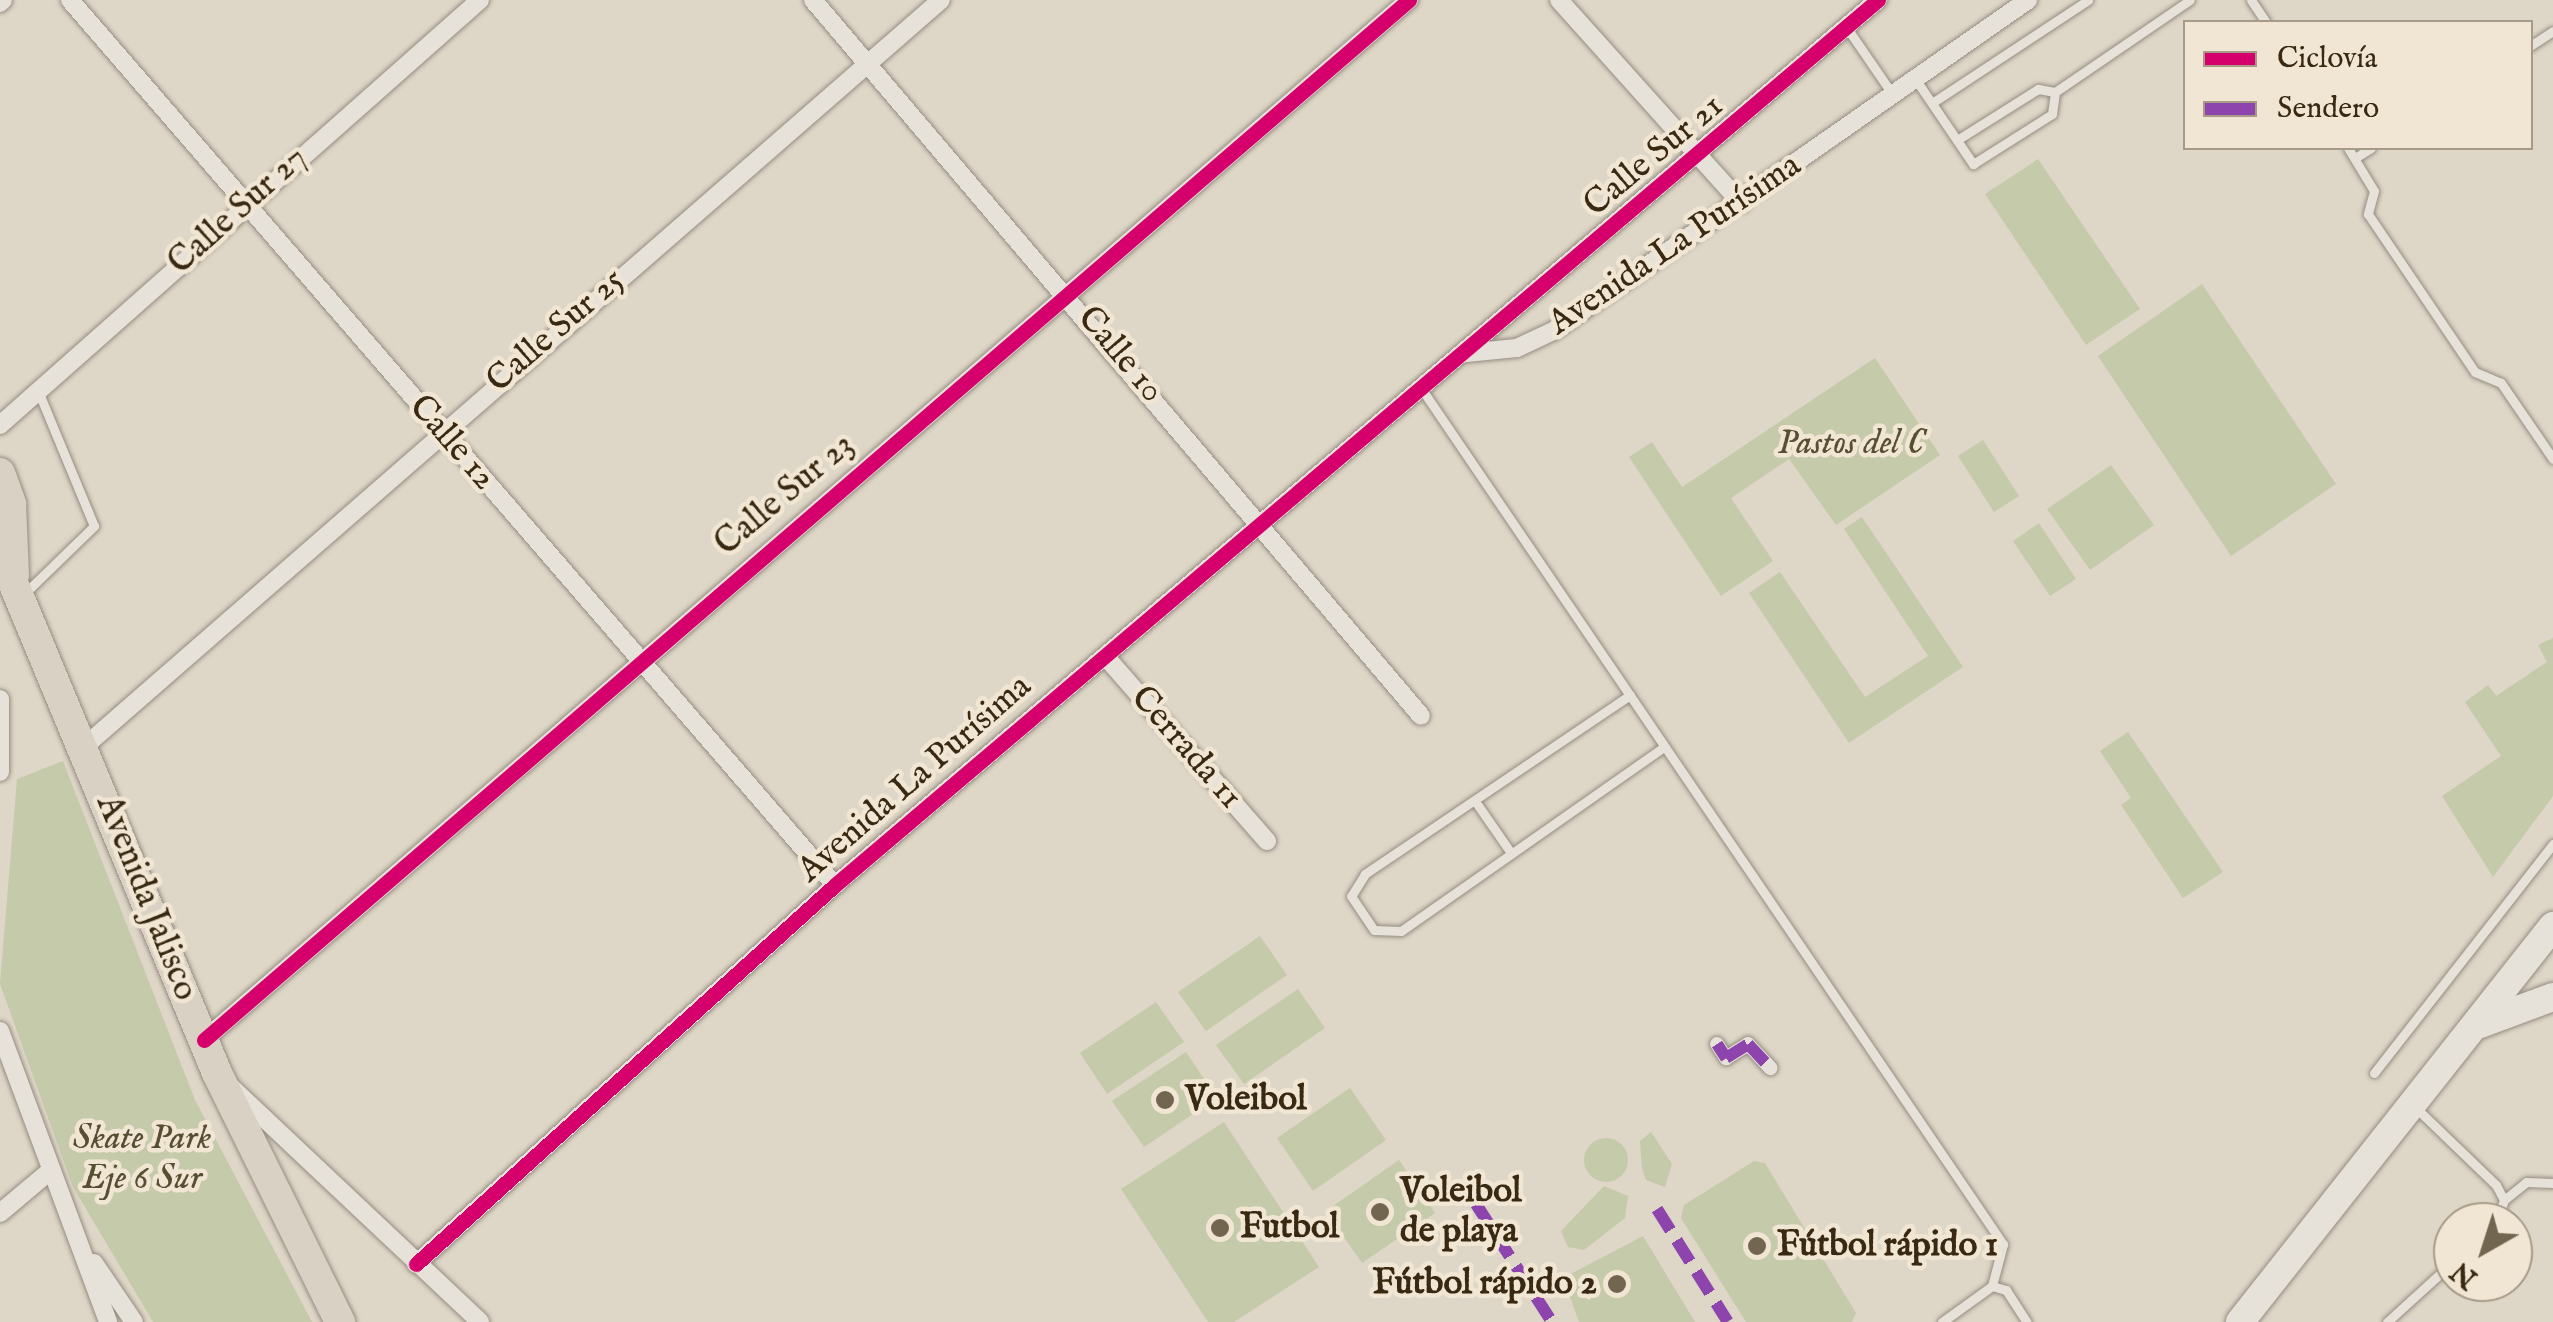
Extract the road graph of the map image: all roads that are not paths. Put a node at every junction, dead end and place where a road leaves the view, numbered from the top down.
1 (70, 0) edge
2 (480, 0) edge
3 (813, 0) edge
4 (941, 0) edge
5 (1409, 0) edge
6 (1559, 0) edge
7 (1878, 0) edge
8 (2028, 0) edge
9 (2088, 0) edge
10 (2190, 0) edge
11 (1847, 28) junction
12 (867, 63) junction
13 (1916, 80) junction
14 (2055, 92) junction
15 (1893, 95) junction
16 (1932, 103) junction
17 (1958, 140) junction
18 (2349, 150) edge
19 (2369, 150) edge
20 (2355, 158) junction
21 (1699, 160) junction
22 (245, 202) junction
23 (1741, 202) junction
24 (1068, 294) junction
25 (1466, 354) junction
26 (1423, 390) junction
27 (38, 392) junction
28 (0, 426) edge
29 (441, 430) junction
30 (2553, 458) edge
31 (0, 473) edge
32 (1262, 521) junction
33 (12, 575) edge
34 (1105, 656) junction
35 (638, 659) junction
36 (1630, 696) junction
37 (0, 699) edge
38 (1421, 716) dead end
39 (85, 746) junction
40 (1664, 746) junction
41 (0, 772) edge
42 (1475, 801) junction
43 (1267, 841) dead end
44 (2553, 844) edge
45 (1510, 853) junction
46 (835, 885) junction
47 (2553, 926) edge
48 (2553, 996) edge
49 (2474, 1027) junction
50 (0, 1031) edge
51 (204, 1040) junction
52 (1717, 1044) dead end
53 (1770, 1068) dead end
54 (2374, 1073) dead end
55 (217, 1074) junction
56 (2413, 1104) junction
57 (51, 1170) junction
58 (2553, 1182) edge
59 (2504, 1200) joint
60 (0, 1212) edge
61 (76, 1238) junction
62 (416, 1264) junction
63 (2433, 1280) edge
64 (1992, 1286) junction
65 (108, 1322) edge
66 (134, 1322) edge
67 (340, 1322) edge
68 (480, 1322) edge
69 (1942, 1322) edge
70 (2028, 1322) edge
71 (2240, 1322) edge
72 (2387, 1322) edge

1 - 22 street, Calle 12
2 - 22 street, Calle Sur 27
3 - 12 street, Calle 10
4 - 12 street, Calle Sur 25
5 - 24 street, Calle Sur 23
6 - 21 street
7 - 11 street, Calle Sur 21
8 - 13 street, Avenida La Purísima
9 - 16 lane
10 - 14 lane
11 - 15 lane
11 - 21 street, Calle Sur 21
12 - 24 street, Calle 10
12 - 29 street, Calle Sur 25
13 - 15 street, Avenida La Purísima
13 - 16 lane
14 - 17 lane
14 - 17 lane
15 - 23 street, Avenida La Purísima
16 - 17 lane
18 - 20 lane
19 - 20 lane
20 - 30 lane
21 - 23 street
21 - 25 street, Calle Sur 21
22 - 27 street, Calle Sur 27
22 - 29 street, Calle 12
23 - 25 street, Avenida La Purísima
24 - 32 street, Calle 10
24 - 35 street, Calle Sur 23
25 - 26 street, Avenida La Purísima
26 - 32 street, Avenida La Purísima
26 - 36 lane
27 - 28 street, Calle Sur 27
27 - 33 lane
29 - 35 street, Calle 12
29 - 39 street, Calle Sur 25
31 - 33 main road
32 - 34 street, Avenida La Purísima
32 - 38 street, Calle 10
33 - 39 main road, Avenida Jalisco
34 - 43 street, Cerrada 11
34 - 46 street, Avenida La Purísima
35 - 46 street, Calle 12
35 - 51 street, Calle Sur 23
36 - 40 lane
36 - 42 lane
37 - 41 street
39 - 51 main road, Avenida Jalisco
40 - 45 lane
40 - 64 lane
42 - 45 lane
42 - 45 lane
44 - 54 lane
46 - 62 street, Avenida La Purísima
47 - 49 main road
48 - 49 main road
49 - 56 main road
50 - 57 street
51 - 55 main road, Avenida Jalisco
52 - 53 street
55 - 62 street
55 - 67 main road, Avenida Jalisco
56 - 59 lane
56 - 71 main road
57 - 60 street
57 - 61 street
58 - 59 lane
61 - 65 street
61 - 66 street
62 - 68 street
63 - 72 lane
64 - 69 lane
64 - 70 lane

